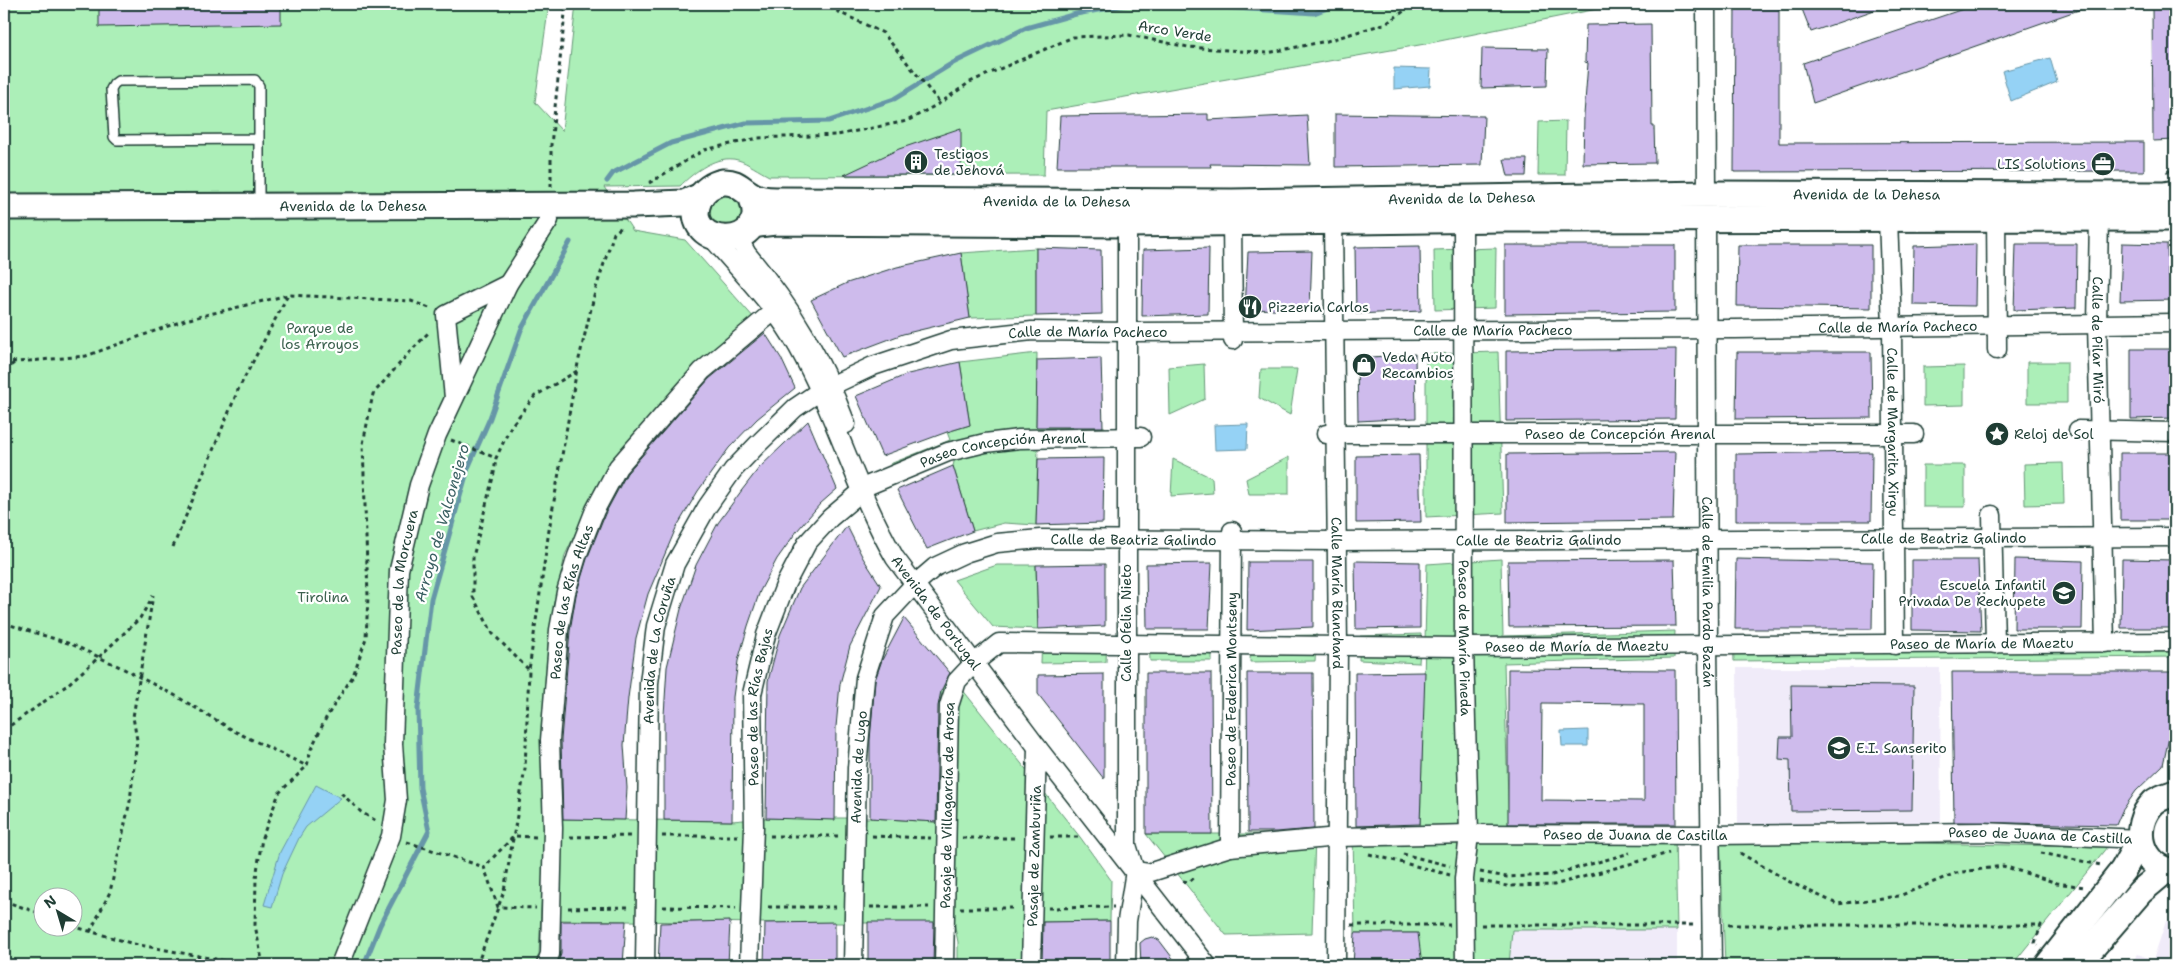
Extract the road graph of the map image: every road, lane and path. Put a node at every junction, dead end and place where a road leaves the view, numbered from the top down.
1 (566, 4) edge
2 (822, 4) edge
3 (1414, 4) edge
4 (1706, 4) edge
5 (259, 139) junction
6 (2175, 193) edge
7 (750, 194) junction
8 (701, 196) junction
9 (259, 206) junction
10 (1706, 206) junction
11 (1996, 206) junction
12 (4, 207) edge
13 (550, 212) junction
14 (1232, 212) junction
15 (1888, 218) junction
16 (2099, 218) junction
17 (2175, 218) edge
18 (1463, 220) junction
19 (4, 221) edge
20 (1333, 221) junction
21 (1127, 224) junction
22 (704, 229) junction
23 (746, 230) junction
24 (508, 284) junction
25 (288, 295) junction
26 (774, 311) junction
27 (446, 315) junction
28 (2175, 323) edge
29 (2097, 324) junction
30 (1997, 326) junction
31 (1892, 327) junction
32 (1708, 329) junction
33 (1463, 330) junction
34 (1335, 331) junction
35 (1126, 332) junction
36 (1233, 336) junction
37 (1997, 350) dead end
38 (4, 361) edge
39 (18, 362) junction
40 (4, 370) edge
41 (577, 370) dead end
42 (826, 388) junction
43 (454, 398) junction
44 (2078, 430) dead end
45 (2100, 430) junction
46 (2175, 432) edge
47 (1331, 434) junction
48 (1462, 434) junction
49 (1707, 434) junction
50 (1893, 434) junction
51 (1914, 434) dead end
52 (437, 435) junction
53 (1133, 438) junction
54 (496, 458) junction
55 (865, 488) junction
56 (1992, 515) dead end
57 (1232, 536) junction
58 (2102, 537) junction
59 (2175, 537) edge
60 (1708, 538) junction
61 (1894, 538) junction
62 (1993, 538) junction
63 (1464, 540) junction
64 (1126, 541) junction
65 (1338, 541) junction
66 (174, 547) dead end
67 (918, 581) junction
68 (4, 623) edge
69 (2175, 642) edge
70 (2105, 643) junction
71 (1127, 644) junction
72 (1232, 644) junction
73 (1995, 644) junction
74 (1895, 645) junction
75 (1338, 646) junction
76 (1708, 646) junction
77 (1464, 647) junction
78 (99, 657) junction
79 (978, 660) junction
80 (528, 670) dead end
81 (140, 677) junction
82 (4, 730) edge
83 (1037, 747) junction
84 (307, 766) junction
85 (341, 793) dead end
86 (2175, 793) edge
87 (1469, 834) junction
88 (1710, 835) junction
89 (1338, 837) junction
90 (399, 839) junction
91 (2140, 839) junction
92 (1127, 845) junction
93 (1230, 847) junction
94 (1636, 851) dead end
95 (1676, 851) dead end
96 (2032, 851) dead end
97 (1402, 854) dead end
98 (484, 867) dead end
99 (2123, 870) junction
100 (1141, 872) junction
101 (1200, 872) dead end
102 (2170, 872) edge
103 (1464, 874) junction
104 (1181, 880) dead end
105 (2107, 891) junction
106 (4, 902) edge
107 (498, 907) dead end
108 (646, 907) junction
109 (854, 907) junction
110 (945, 907) junction
111 (1129, 907) junction
112 (551, 908) junction
113 (751, 908) junction
114 (1033, 908) junction
115 (32, 911) edge
116 (82, 929) edge
117 (90, 932) junction
118 (247, 965) edge
119 (263, 965) edge
120 (340, 965) edge
121 (546, 965) edge
122 (645, 965) edge
123 (749, 965) edge
124 (853, 965) edge
125 (944, 965) edge
126 (1031, 965) edge
127 (1126, 965) edge
128 (1207, 965) edge
129 (1219, 965) edge
130 (1336, 965) edge
131 (1466, 965) edge
132 (1712, 965) edge
133 (2048, 965) edge
134 (2077, 965) edge

1 - 13 path
2 - 3 path, Arco Verde
4 - 10 street, Calle de Emilia Pardo Bazán
5 - 5 lane
5 - 9 lane
6 - 11 main road, Avenida de la Dehesa
7 - 8 main road, Avenida de la Dehesa
7 - 14 main road, Avenida de la Dehesa
7 - 23 main road
8 - 13 main road, Avenida de la Dehesa
8 - 22 main road
9 - 12 main road, Avenida de la Dehesa
9 - 13 main road, Avenida de la Dehesa
10 - 11 main road, Avenida de la Dehesa
10 - 14 main road, Avenida de la Dehesa
10 - 15 main road, Avenida de la Dehesa
10 - 18 main road, Avenida de la Dehesa
10 - 32 street, Calle de Emilia Pardo Bazán
11 - 15 main road, Avenida de la Dehesa
11 - 16 main road, Avenida de la Dehesa
11 - 30 street
13 - 19 main road, Avenida de la Dehesa
13 - 22 main road, Avenida de la Dehesa
13 - 24 street, Paseo de la Morcuera
14 - 20 main road, Avenida de la Dehesa
14 - 21 main road, Avenida de la Dehesa
14 - 36 street
15 - 31 street, Calle de Margarita Xirgu
16 - 17 main road, Avenida de la Dehesa
16 - 29 street, Calle de Pilar Miró
18 - 20 main road, Avenida de la Dehesa
18 - 33 street, Paseo de María Pineda
20 - 34 street, Calle María Blanchard
21 - 23 main road, Avenida de la Dehesa
21 - 35 street, Calle Ofelia Nieto
22 - 23 main road, Avenida de la Dehesa
22 - 26 street, Avenida de Portugal
23 - 42 street, Avenida de Portugal
24 - 27 street
24 - 43 street, Paseo de la Morcuera
25 - 27 path
25 - 39 path
25 - 66 path
26 - 42 street, Avenida de Portugal
26 - 112 street, Paseo de las Rías Altas
27 - 43 street
27 - 84 path
28 - 29 street, Calle de María Pacheco
29 - 30 street, Calle de María Pacheco
29 - 45 street, Calle de Pilar Miró
30 - 31 street, Calle de María Pacheco
30 - 37 street
31 - 32 street, Calle de María Pacheco
31 - 50 street, Calle de Margarita Xirgu
32 - 33 street, Calle de María Pacheco
32 - 49 street, Calle de Emilia Pardo Bazán
33 - 34 street, Calle de María Pacheco
33 - 48 street, Paseo de María Pineda
34 - 36 street, Calle de María Pacheco
34 - 47 street, Calle María Blanchard
35 - 36 street, Calle de María Pacheco
35 - 42 street, Calle de María Pacheco
35 - 53 street, Calle Ofelia Nieto
38 - 39 path
39 - 40 path
41 - 54 path
42 - 55 street, Avenida de Portugal
42 - 108 street, Avenida de La Coruña
43 - 52 street, Paseo de la Morcuera
44 - 45 street
45 - 46 street
45 - 58 street, Calle de Pilar Miró
47 - 48 street, Paseo de Concepción Arenal
47 - 65 street, Calle María Blanchard
48 - 49 street, Paseo de Concepción Arenal
48 - 63 street, Paseo de María Pineda
49 - 50 street, Paseo de Concepción Arenal
49 - 60 street, Calle de Emilia Pardo Bazán
50 - 51 street, Paseo de Concepción Arenal
50 - 61 street, Calle de Margarita Xirgu
52 - 54 path
52 - 90 street, Paseo de la Morcuera
53 - 55 street, Paseo Concepción Arenal
53 - 64 street, Calle Ofelia Nieto
54 - 80 path
55 - 67 street, Avenida de Portugal
55 - 113 street, Paseo de las Rías Bajas
56 - 62 street
57 - 64 street, Calle de Beatriz Galindo
57 - 65 street, Calle de Beatriz Galindo
57 - 72 street, Paseo de Federica Montseny
58 - 59 street, Calle de Beatriz Galindo
58 - 62 street, Calle de Beatriz Galindo
58 - 70 street, Calle de Pilar Miró
60 - 61 street, Calle de Beatriz Galindo
60 - 63 street, Calle de Beatriz Galindo
60 - 76 street, Calle de Emilia Pardo Bazán
61 - 62 street, Calle de Beatriz Galindo
61 - 74 street, Calle de Margarita Xirgu
62 - 73 street
63 - 65 street, Calle de Beatriz Galindo
63 - 77 street, Paseo de María Pineda
64 - 67 street, Calle de Beatriz Galindo
64 - 71 street, Calle Ofelia Nieto
65 - 75 street, Calle María Blanchard
67 - 79 street, Avenida de Portugal
67 - 109 street, Avenida de Lugo
68 - 78 path
69 - 70 street, Paseo de María de Maeztu
70 - 73 street, Paseo de María de Maeztu
71 - 72 street, Paseo de María de Maeztu
71 - 79 street, Paseo de María de Maeztu
71 - 92 street, Calle Ofelia Nieto
72 - 75 street, Paseo de María de Maeztu
72 - 93 street, Paseo de Federica Montseny
73 - 74 street, Paseo de María de Maeztu
74 - 76 street, Paseo de María de Maeztu
75 - 77 street, Paseo de María de Maeztu
75 - 89 street, Calle María Blanchard
76 - 77 street, Paseo de María de Maeztu
76 - 88 street, Calle de Emilia Pardo Bazán
77 - 87 street, Paseo de María Pineda
78 - 81 path
78 - 81 path
78 - 82 path
79 - 83 street, Avenida de Portugal
79 - 92 street, Avenida de Portugal
79 - 110 street, Pasaje de Villagarcía de Arosa
81 - 84 path
81 - 117 path
83 - 100 street, Avenida de Portugal
83 - 114 street, Pasaje de Zamburiña
84 - 119 path
85 - 90 path
86 - 91 main road
87 - 88 street, Paseo de Juana de Castilla
87 - 89 street, Paseo de Juana de Castilla
87 - 103 street, Paseo de María Pineda
88 - 91 street, Paseo de Juana de Castilla
88 - 105 path
88 - 132 street, Calle de Emilia Pardo Bazán
89 - 93 street, Paseo de Juana de Castilla
89 - 103 path
89 - 130 street, Calle María Blanchard
90 - 98 path
90 - 120 street, Paseo de la Morcuera
91 - 99 main road
91 - 102 main road
92 - 100 street, Calle Ofelia Nieto
93 - 100 street, Paseo de Juana de Castilla
94 - 103 path
95 - 103 path
96 - 99 path
97 - 103 path
99 - 105 main road
100 - 111 street
100 - 128 street, Avenida de Portugal
100 - 129 street, Avenida de Portugal
101 - 104 path
102 - 134 main road
103 - 131 street, Paseo de María Pineda
105 - 133 main road
106 - 115 path
107 - 112 path
108 - 112 path
108 - 113 path
108 - 122 street, Avenida de La Coruña
109 - 110 path
109 - 113 path
109 - 124 street, Avenida de Lugo
110 - 114 path
110 - 125 street, Pasaje de Villagarcía de Arosa
111 - 114 path
111 - 127 street
112 - 121 street, Paseo de las Rías Altas
113 - 123 street, Paseo de las Rías Bajas
114 - 126 street, Pasaje de Zamburiña
116 - 117 path
117 - 118 path

